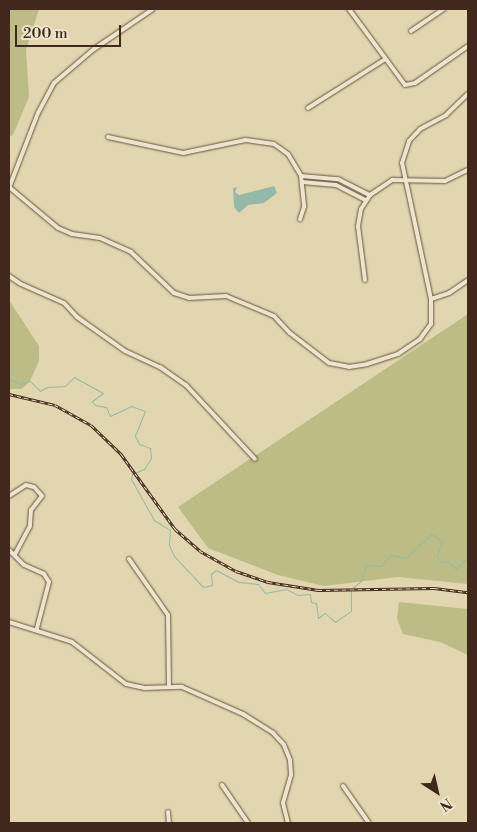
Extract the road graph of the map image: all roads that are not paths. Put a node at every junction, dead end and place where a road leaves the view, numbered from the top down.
1 (154, 9) edge
2 (349, 9) edge
3 (444, 9) edge
4 (411, 31) dead end
5 (468, 46) edge
6 (384, 60) junction
7 (468, 94) edge
8 (308, 108) dead end
9 (108, 137) dead end
10 (468, 170) edge
11 (300, 176) junction
12 (402, 178) junction
13 (302, 182) junction
14 (9, 188) edge
15 (370, 195) junction
16 (366, 200) junction
17 (300, 219) dead end
18 (9, 276) edge
19 (365, 280) dead end
20 (468, 280) edge
21 (430, 299) junction
22 (408, 347) junction
23 (411, 352) dead end
24 (255, 459) dead end
25 (9, 496) edge
26 (9, 550) edge
27 (15, 554) junction
28 (129, 559) dead end
29 (9, 622) edge
30 (37, 628) junction
31 (169, 685) junction
32 (222, 785) dead end
33 (343, 786) dead end
34 (168, 812) dead end
35 (170, 823) edge
36 (248, 823) edge
37 (288, 823) edge
38 (369, 823) edge

1 - 14 street
2 - 6 street
3 - 4 street
5 - 6 street
6 - 8 street
7 - 12 street
9 - 11 street
10 - 12 street
11 - 13 street
11 - 15 street
12 - 15 street
12 - 21 street
13 - 16 street
13 - 17 street
14 - 22 street
15 - 16 street
16 - 19 street
18 - 24 street
20 - 21 street
21 - 22 street
22 - 23 street
25 - 27 street
26 - 27 street
27 - 30 street
28 - 31 street
29 - 30 street
30 - 31 street
31 - 37 street
32 - 36 street
33 - 38 street
34 - 35 street

